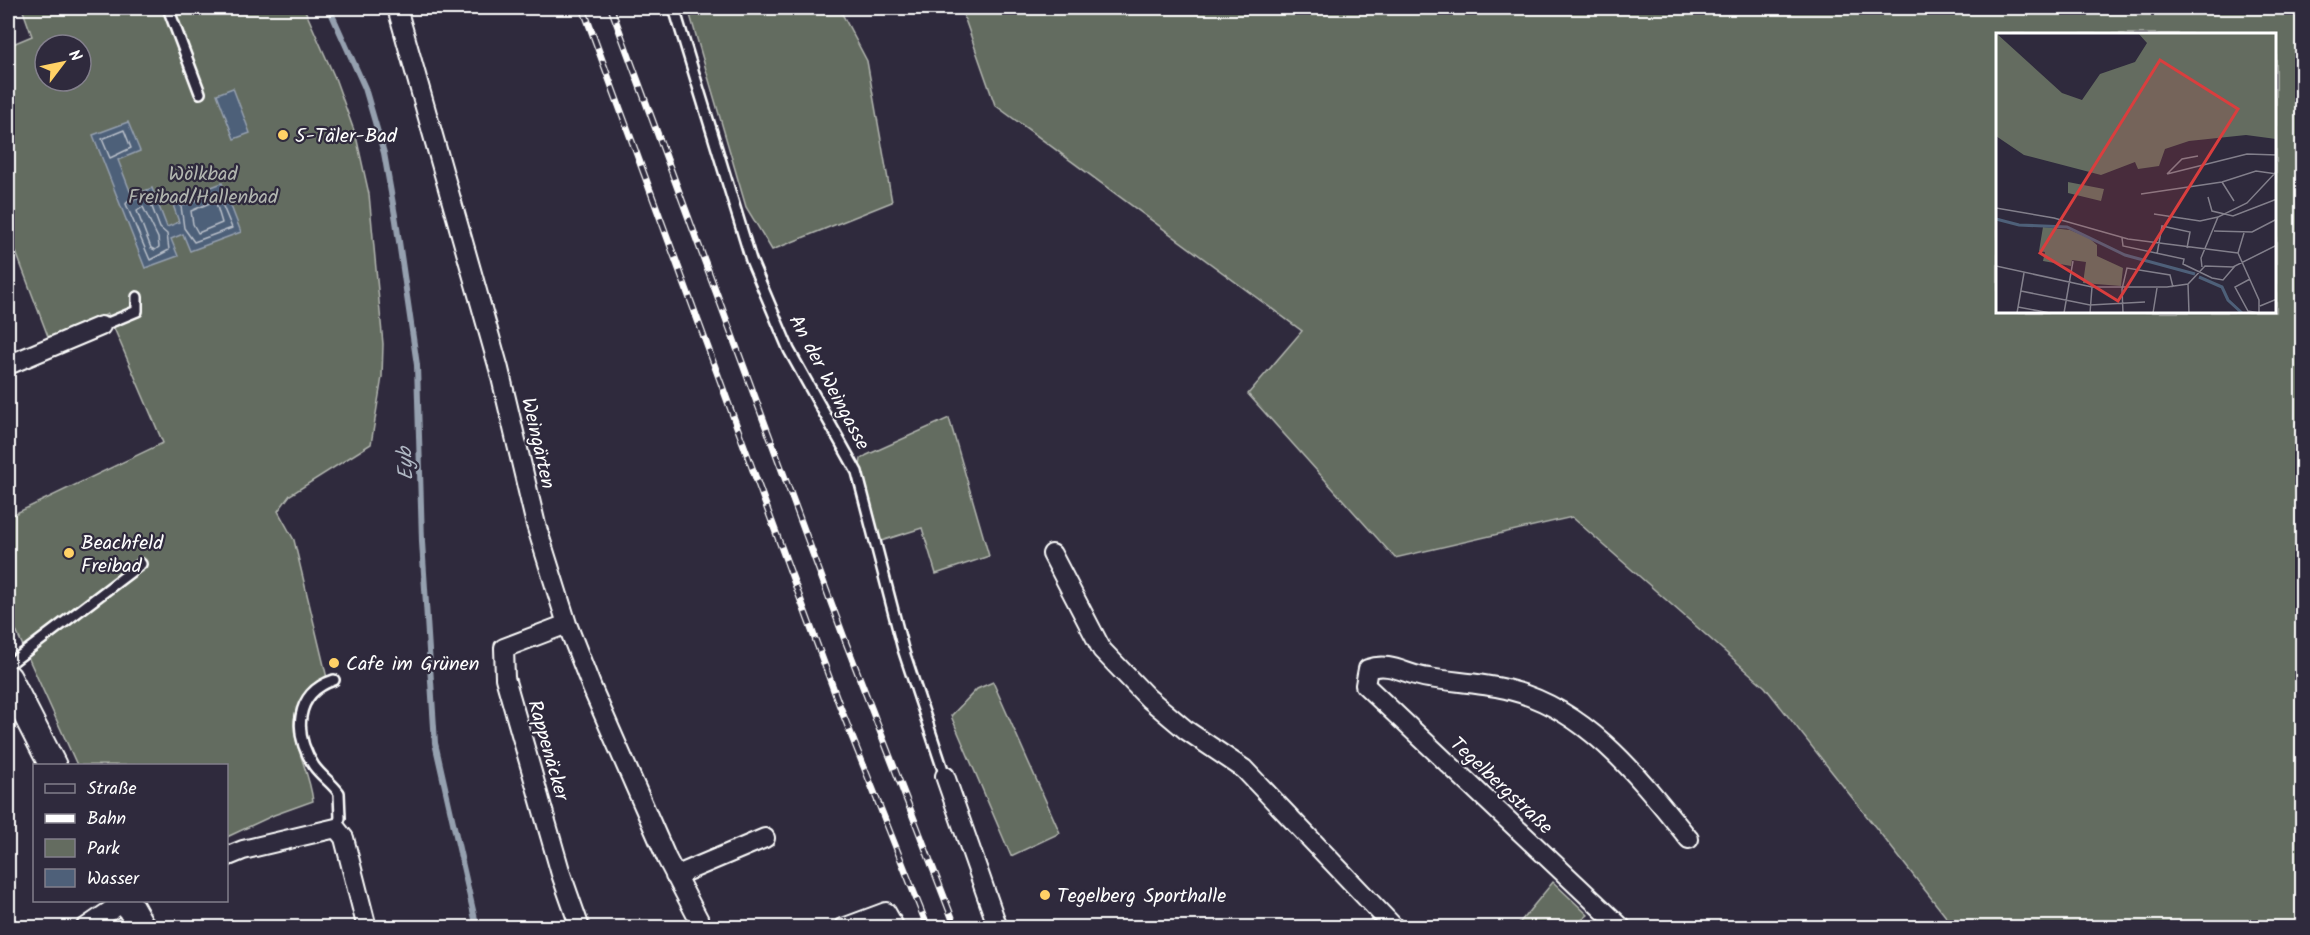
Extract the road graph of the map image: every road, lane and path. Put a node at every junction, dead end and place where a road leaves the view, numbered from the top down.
1 (168, 8) edge
2 (397, 8) edge
3 (674, 8) edge
4 (200, 93) dead end
5 (137, 297) dead end
6 (102, 326) joint
7 (8, 365) edge
8 (1052, 554) dead end
9 (141, 564) dead end
10 (567, 624) junction
11 (8, 665) edge
12 (8, 678) edge
13 (334, 680) dead end
14 (52, 764) edge
15 (945, 776) joint
16 (336, 828) junction
17 (765, 838) dead end
18 (1689, 839) dead end
19 (228, 856) edge
20 (675, 876) junction
21 (124, 902) edge
22 (127, 902) edge
23 (85, 927) edge
24 (142, 927) edge
25 (367, 927) edge
26 (580, 927) edge
27 (703, 927) edge
28 (843, 927) edge
29 (895, 927) edge
30 (998, 927) edge
31 (1395, 927) edge
32 (1622, 927) edge

1 - 4 lane
2 - 10 street, Weingärten
3 - 15 lane, An der Weingasse
5 - 6 lane
6 - 7 street
8 - 31 street
9 - 11 lane
10 - 20 street, Weingärten
10 - 26 street, Rappenäcker
12 - 14 main road
13 - 16 lane
15 - 30 street
16 - 19 street
16 - 25 street
17 - 20 street
18 - 32 street, Tegelbergstraße
20 - 27 street, Weingärten
21 - 23 street
22 - 24 main road
28 - 29 street

